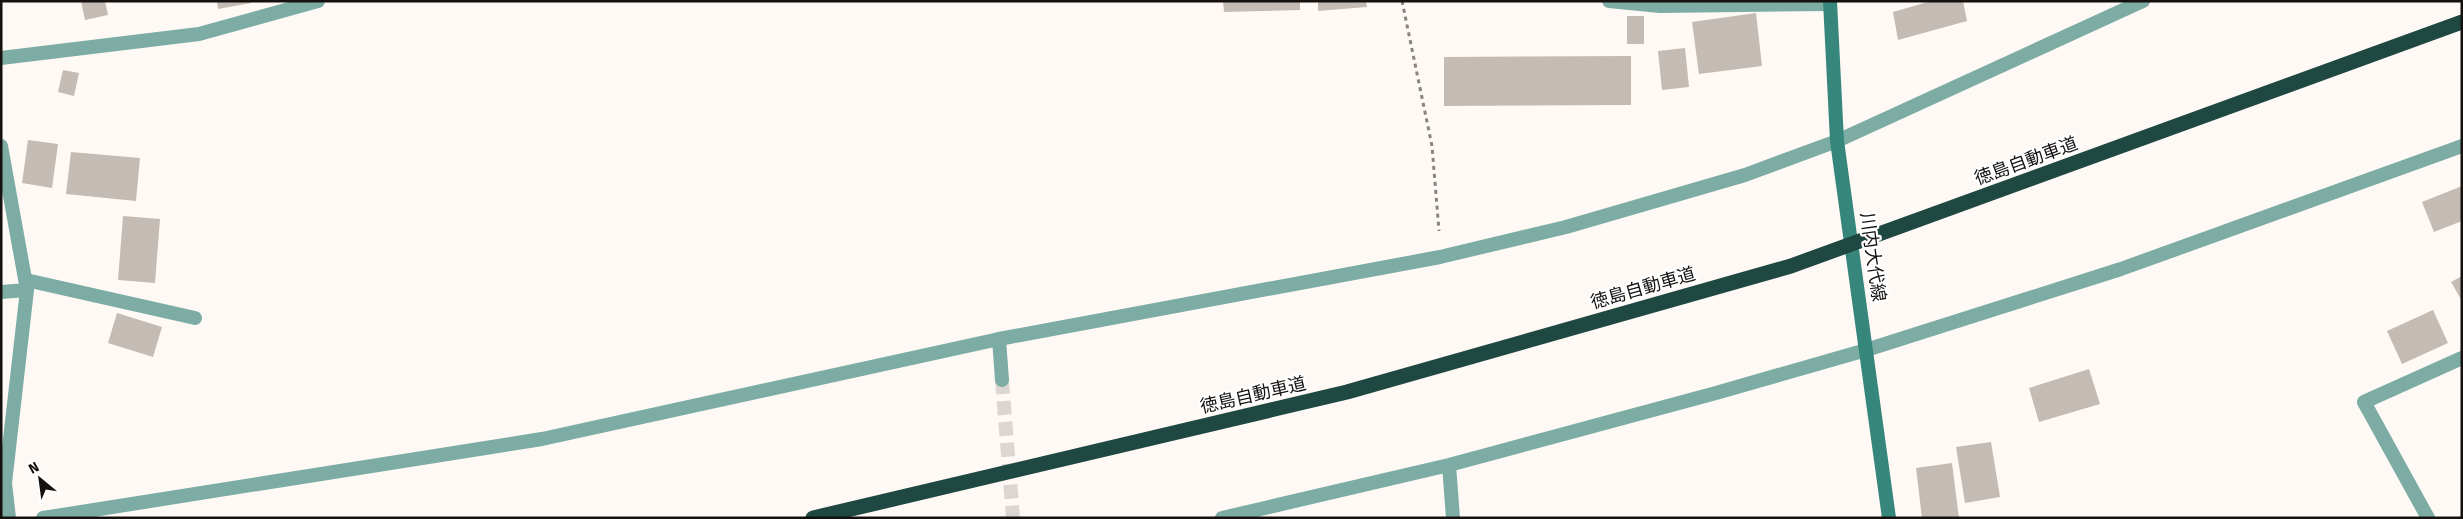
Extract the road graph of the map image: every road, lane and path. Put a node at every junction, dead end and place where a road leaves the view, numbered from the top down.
1 (318, 1) edge
2 (1402, 1) edge
3 (1609, 1) edge
4 (2143, 1) edge
5 (1830, 3) edge
6 (2462, 22) edge
7 (1, 58) edge
8 (1838, 141) junction
9 (1, 146) edge
10 (2462, 146) edge
11 (1440, 257) junction
12 (26, 285) junction
13 (1, 292) edge
14 (195, 318) dead end
15 (999, 339) junction
16 (1866, 350) junction
17 (2462, 358) edge
18 (1002, 380) tunnel mouth
19 (1449, 465) junction
20 (9, 518) edge
21 (43, 518) edge
22 (813, 518) edge
23 (1222, 518) edge
24 (1453, 518) edge
25 (1889, 518) edge
26 (2428, 518) edge

1 - 7 street
2 - 11 path
3 - 5 street
4 - 8 street
5 - 8 main road, 川内大代線
6 - 22 highway, 徳島自動車道
8 - 11 street
8 - 16 main road, 川内大代線
9 - 12 street
10 - 16 street
11 - 15 street
12 - 13 street
12 - 14 street
12 - 20 street
15 - 18 street
15 - 21 street
16 - 19 street
16 - 25 main road, 川内大代線
17 - 26 street
19 - 23 street
19 - 24 street

